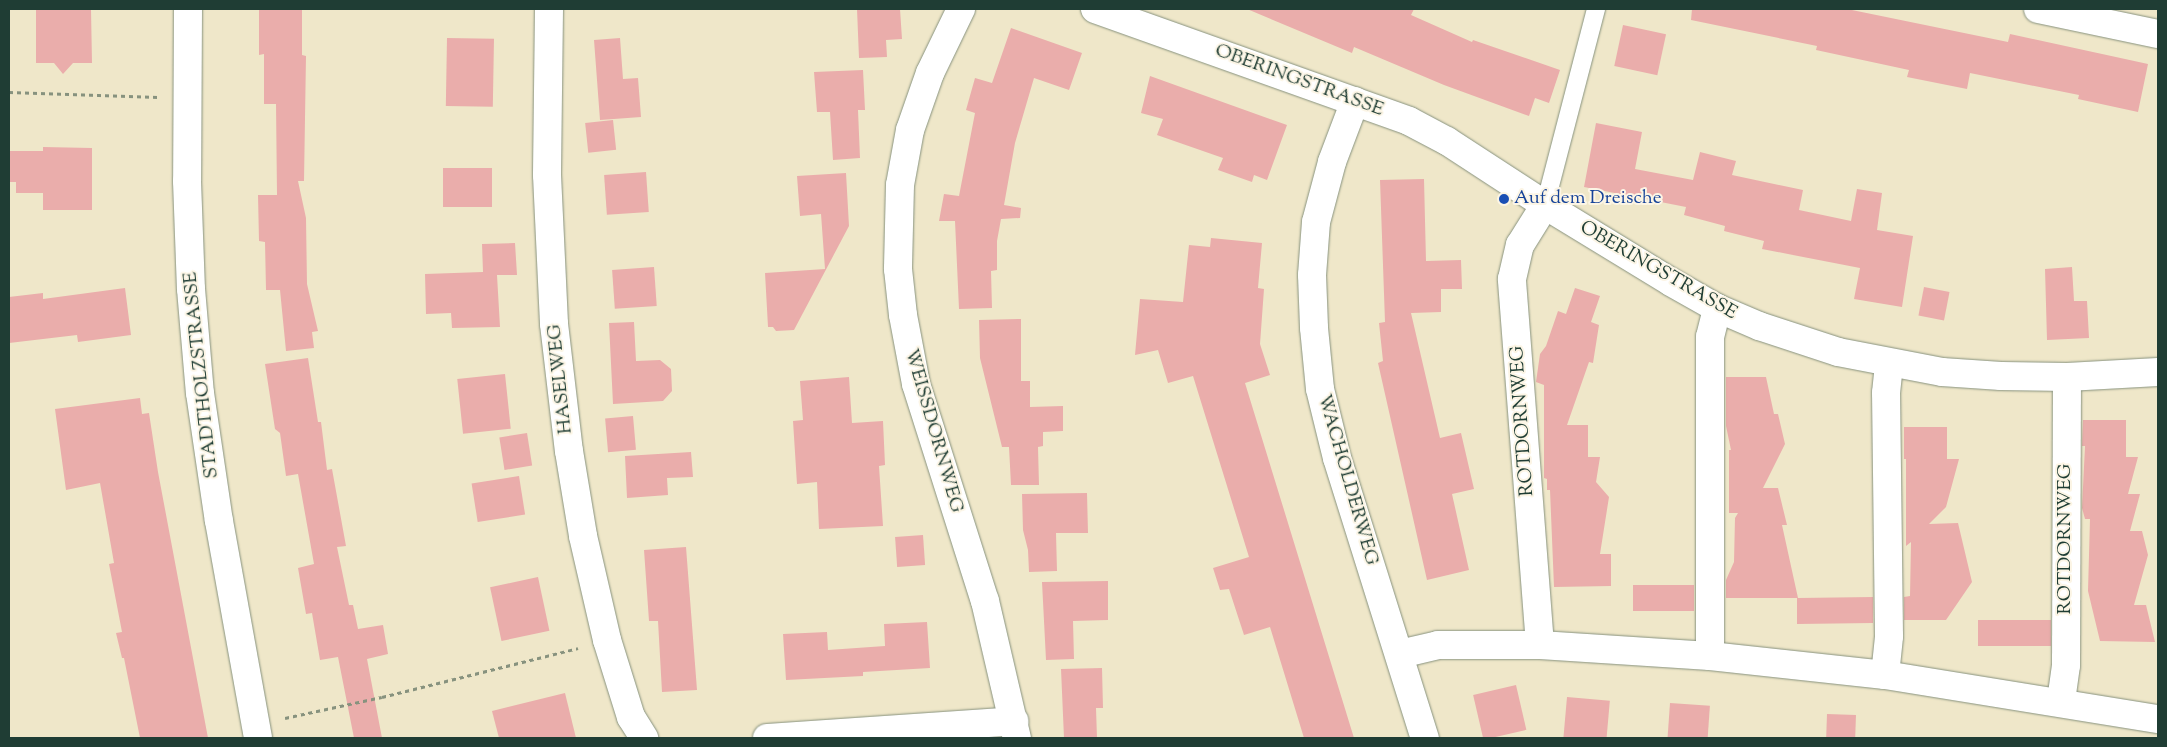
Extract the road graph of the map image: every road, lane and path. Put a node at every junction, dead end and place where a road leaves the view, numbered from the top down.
1 (188, 9) edge
2 (549, 9) edge
3 (961, 9) edge
4 (1095, 9) edge
5 (1596, 9) edge
6 (2038, 9) edge
7 (1123, 13) edge
8 (2158, 34) edge
9 (9, 92) edge
10 (187, 98) junction
11 (1355, 101) junction
12 (1545, 205) junction
13 (1717, 308) junction
14 (1889, 363) junction
15 (2158, 372) edge
16 (2067, 376) junction
17 (608, 640) junction
18 (1540, 644) junction
19 (1400, 654) junction
20 (1710, 656) junction
21 (1884, 674) junction
22 (2061, 701) junction
23 (2158, 719) edge
24 (1016, 729) edge
25 (257, 731) edge
26 (644, 738) edge
27 (767, 738) edge
28 (1425, 738) edge

1 - 10 street, STADTHOLZSTRASSE
2 - 17 street, HASELWEG
3 - 24 street, WEISSDORNWEG
4 - 7 street, OBERINGSTRASSE
5 - 12 lane
6 - 8 street
7 - 11 street, OBERINGSTRASSE
9 - 10 path
10 - 25 street, STADTHOLZSTRASSE
11 - 12 street, OBERINGSTRASSE
11 - 19 street, WACHOLDERWEG
12 - 13 street, OBERINGSTRASSE
12 - 18 street, ROTDORNWEG
13 - 14 street, OBERINGSTRASSE
13 - 20 street
14 - 16 street, OBERINGSTRASSE
14 - 21 street
15 - 16 street, OBERINGSTRASSE
16 - 22 street, ROTDORNWEG
17 - 25 path
17 - 26 street, HASELWEG
18 - 19 street
18 - 20 street
19 - 28 street, WACHOLDERWEG
20 - 21 street
21 - 22 street
22 - 23 street
24 - 27 street

